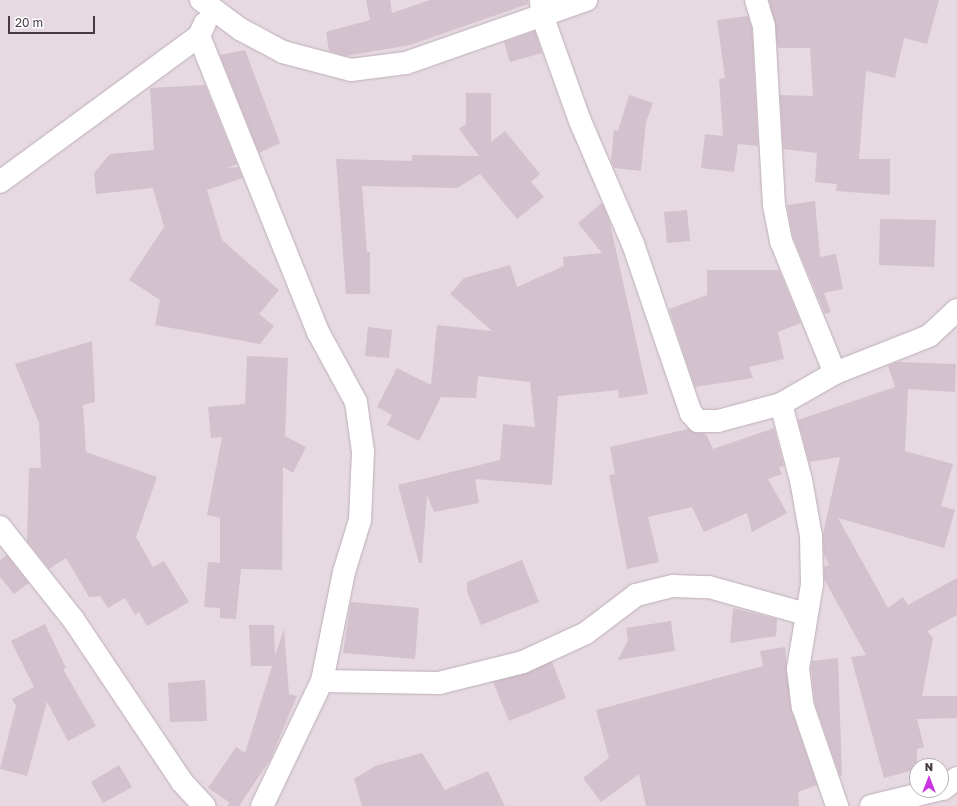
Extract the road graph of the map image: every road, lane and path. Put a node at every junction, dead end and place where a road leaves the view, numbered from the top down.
1 (586, 0) edge
2 (756, 0) edge
3 (209, 3) edge
4 (542, 7) edge
5 (199, 36) junction
6 (0, 182) edge
7 (957, 310) edge
8 (835, 373) junction
9 (781, 404) junction
10 (0, 527) edge
11 (806, 614) junction
12 (322, 681) junction
13 (909, 796) edge
14 (204, 806) edge
15 (262, 806) edge
16 (836, 806) edge
17 (871, 806) edge

1 - 4 street
2 - 8 street
3 - 4 street
3 - 5 street
4 - 9 street
5 - 6 street
5 - 12 street
7 - 8 street
8 - 9 street
9 - 11 street
10 - 14 street
11 - 12 street
11 - 16 street
12 - 15 street
13 - 17 street

